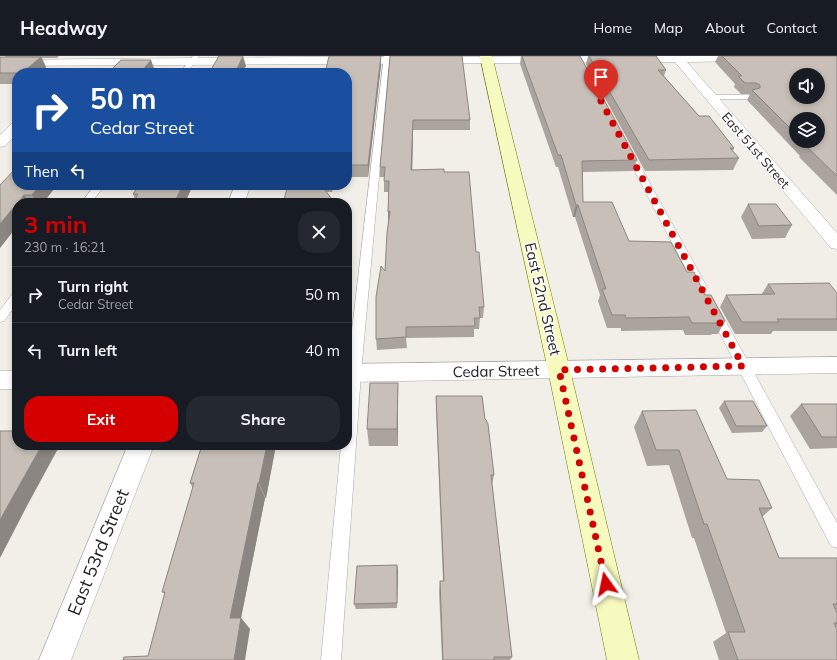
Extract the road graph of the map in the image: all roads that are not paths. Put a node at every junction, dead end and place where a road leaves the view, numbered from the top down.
1 (4, 56) edge
2 (677, 57) edge
3 (293, 58) edge
4 (387, 58) edge
5 (487, 58) edge
6 (578, 58) edge
7 (761, 58) edge
8 (0, 59) edge
9 (194, 59) edge
10 (85, 60) edge
11 (0, 63) edge
12 (76, 68) edge
13 (187, 68) edge
14 (289, 68) edge
15 (586, 73) edge
16 (711, 97) junction
17 (751, 97) edge
18 (12, 131) edge
19 (620, 136) edge
20 (0, 143) edge
21 (96, 190) edge
22 (90, 198) edge
23 (837, 244) edge
24 (12, 302) edge
25 (0, 318) edge
26 (352, 364) edge
27 (837, 365) edge
28 (743, 366) junction
29 (559, 370) junction
30 (352, 373) edge
31 (0, 380) edge
32 (12, 380) edge
33 (138, 450) edge
34 (346, 450) edge
35 (837, 540) edge
36 (55, 660) edge
37 (331, 660) edge
38 (623, 660) edge

1 - 8 lane
2 - 6 street
2 - 7 street
2 - 16 street, East 51st Street
3 - 4 street
3 - 9 street
3 - 14 street
4 - 5 street
4 - 26 lane
5 - 6 street
5 - 29 main road, East 52nd Street
6 - 15 lane
9 - 10 street
9 - 13 lane
10 - 11 street
10 - 12 street
16 - 17 lane
16 - 23 street, East 51st Street
18 - 20 street
19 - 28 lane
21 - 22 lane
24 - 25 lane
27 - 28 street, Cedar Street
28 - 29 street, Cedar Street
28 - 35 lane
29 - 30 street, Cedar Street
29 - 38 main road, East 52nd Street
31 - 32 street
33 - 36 street, East 53rd Street
34 - 37 lane

